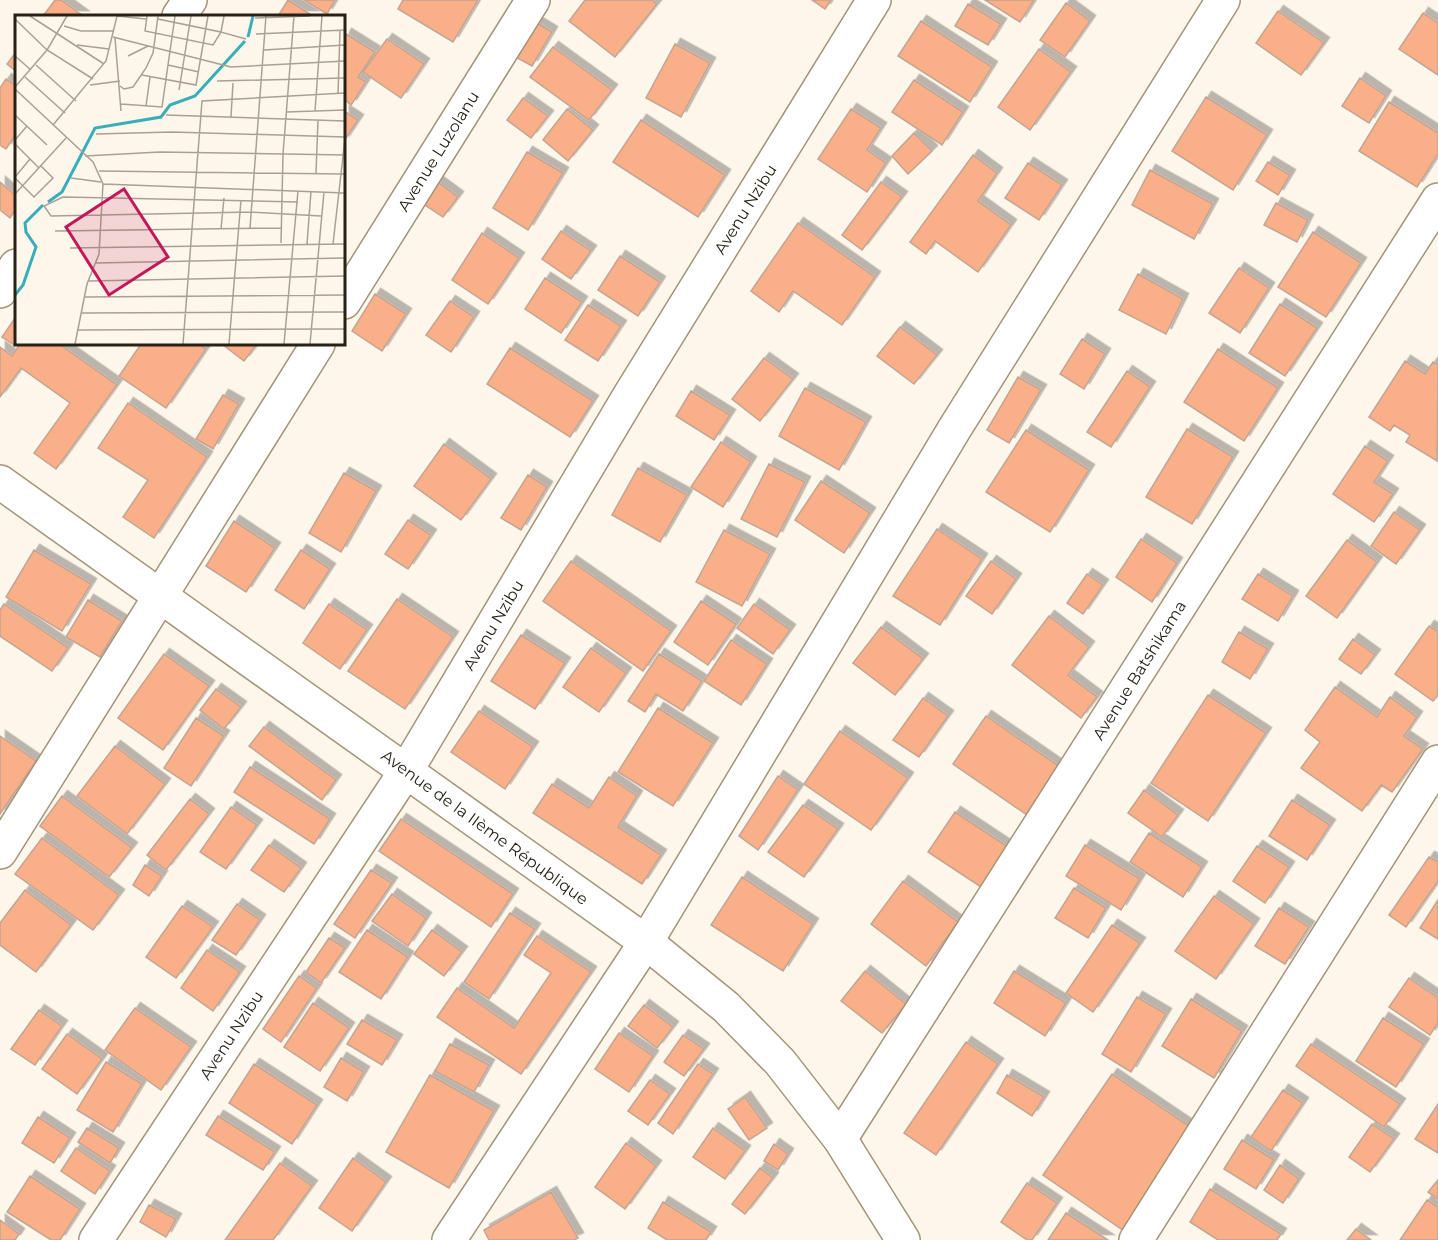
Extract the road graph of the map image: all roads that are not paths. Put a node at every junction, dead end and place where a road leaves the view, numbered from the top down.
1 (189, 0) edge
2 (533, 0) edge
3 (874, 0) edge
4 (1223, 0) edge
5 (180, 15) edge
6 (1438, 200) edge
7 (15, 268) edge
8 (0, 291) edge
9 (345, 300) edge
10 (317, 345) edge
11 (0, 482) edge
12 (160, 595) junction
13 (1438, 762) edge
14 (406, 771) junction
15 (0, 852) edge
16 (646, 942) junction
17 (840, 1139) junction
18 (96, 1240) edge
19 (449, 1240) edge
20 (903, 1240) edge
21 (1136, 1240) edge

1 - 5 street
2 - 9 street, Avenue Luzolanu
3 - 14 street, Avenu Nzibu
4 - 16 street
6 - 17 street, Avenue Batshikama
7 - 8 street
10 - 12 street
11 - 12 street, Avenue de la IIème République
12 - 14 street, Avenue de la IIème République
12 - 15 street
13 - 21 street
14 - 16 street, Avenue de la IIème République
14 - 18 street, Avenu Nzibu
16 - 17 street, Avenue de la IIème République
16 - 19 street
17 - 20 street, Avenue de la IIème République

